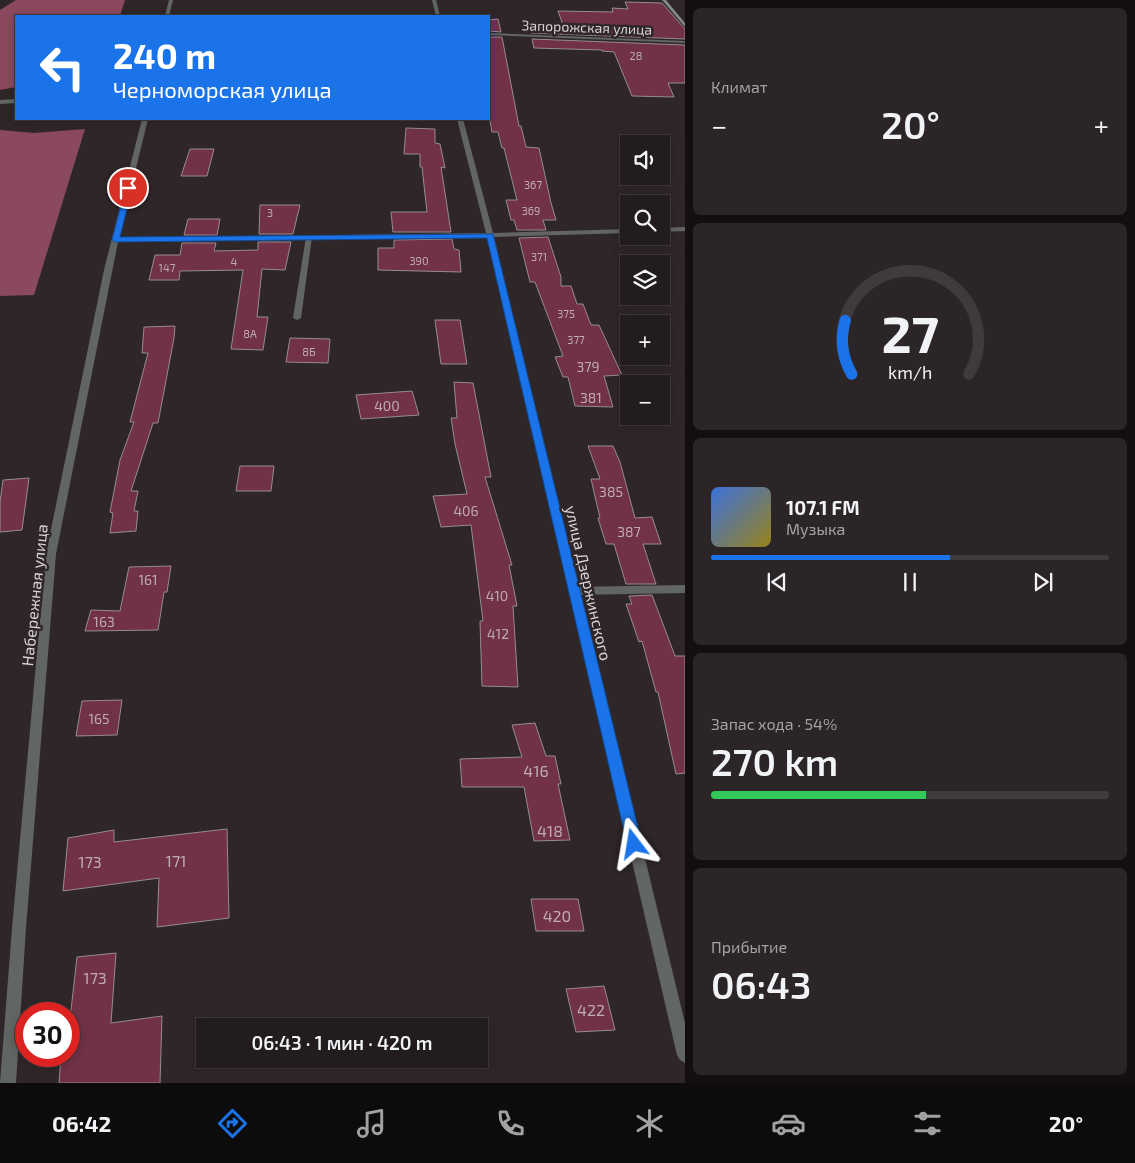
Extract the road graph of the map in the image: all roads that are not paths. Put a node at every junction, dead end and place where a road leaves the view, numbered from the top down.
1 (171, 0) edge
2 (434, 0) edge
3 (664, 0) edge
4 (167, 15) edge
5 (438, 15) edge
6 (685, 26) edge
7 (490, 34) edge
8 (685, 42) edge
9 (15, 101) edge
10 (0, 102) edge
11 (145, 120) edge
12 (460, 120) edge
13 (685, 229) edge
14 (670, 230) edge
15 (620, 231) edge
16 (490, 235) junction
17 (310, 237) junction
18 (115, 240) junction
19 (298, 318) dead end
20 (685, 589) edge
21 (574, 591) junction
22 (685, 1055) edge
23 (8, 1083) edge

1 - 4 street
2 - 5 street
3 - 6 street
7 - 8 street, Запорожская улица
9 - 10 street
11 - 18 street, Набережная улица
12 - 16 street, улица Дзержинского
13 - 14 street
15 - 16 street
16 - 17 street
16 - 21 street, улица Дзержинского
17 - 18 street
17 - 19 street
18 - 23 street, Набережная улица
20 - 21 street
21 - 22 street, улица Дзержинского

